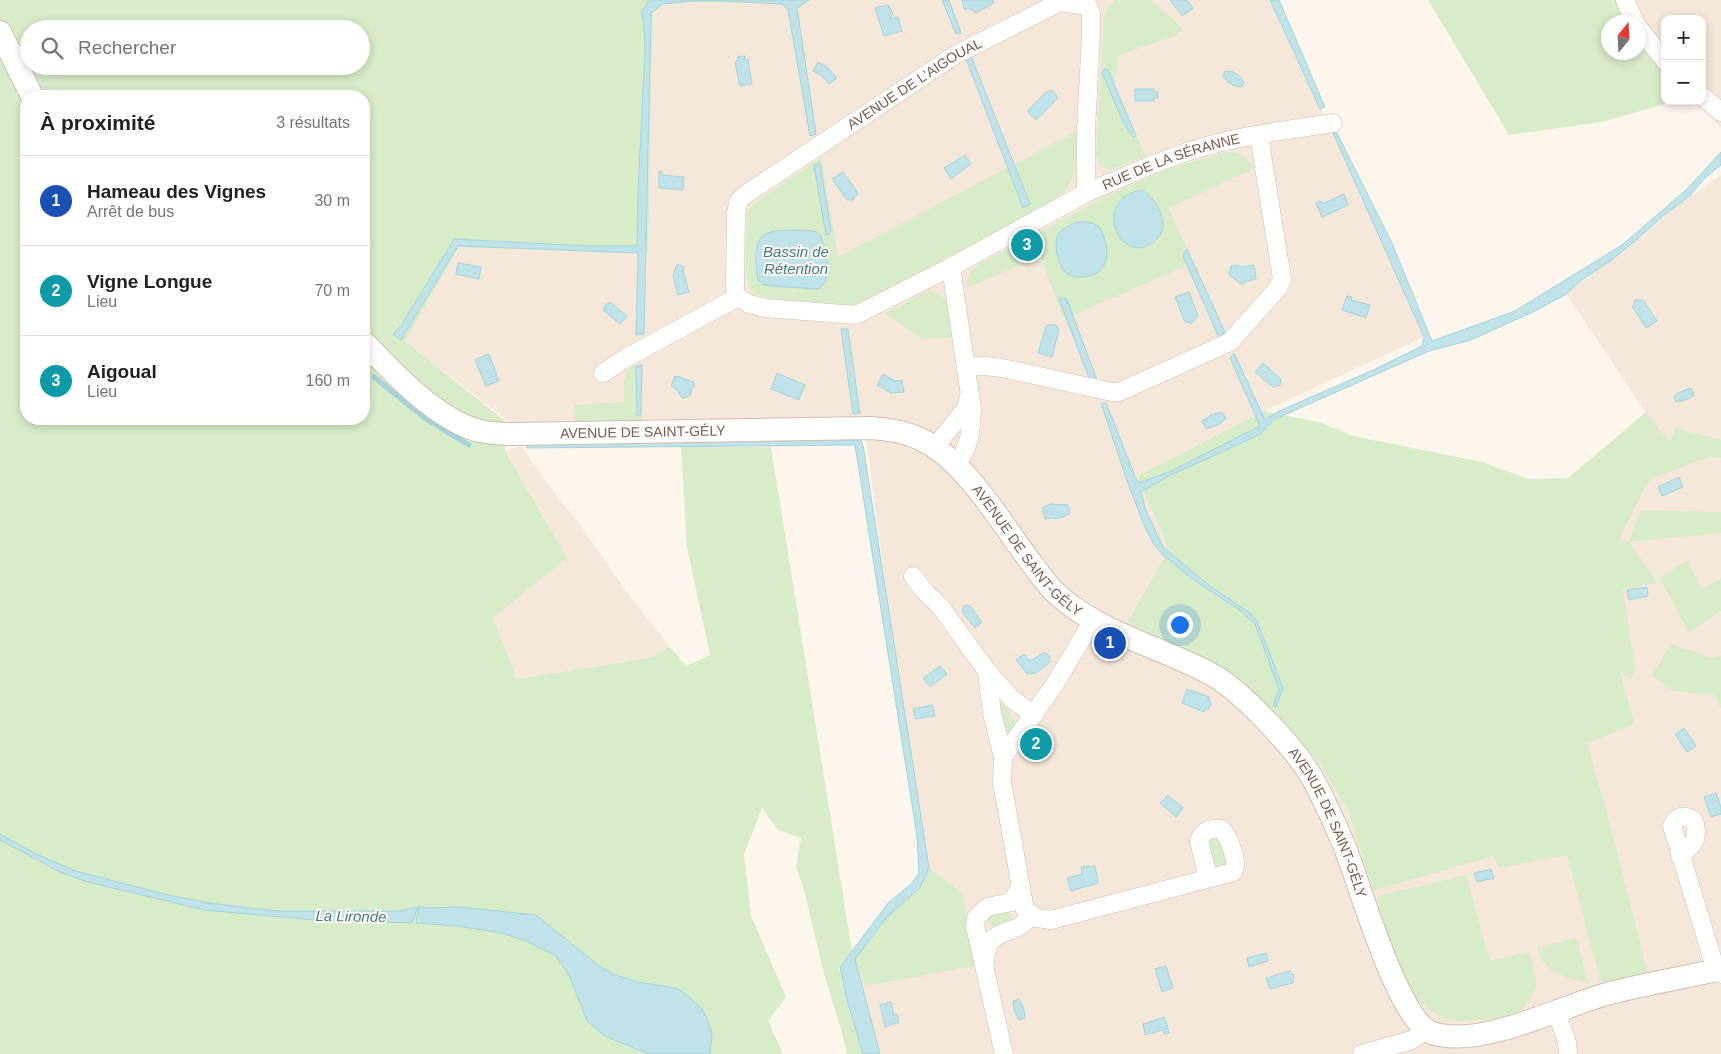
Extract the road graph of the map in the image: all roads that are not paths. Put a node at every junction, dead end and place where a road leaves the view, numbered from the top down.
1 (1625, 0) edge
2 (1060, 1) edge
3 (1091, 3) edge
4 (1632, 15) edge
5 (0, 32) edge
6 (1646, 37) edge
7 (1664, 60) edge
8 (20, 72) edge
9 (22, 75) edge
10 (29, 90) edge
11 (1706, 99) edge
12 (1721, 112) edge
13 (1333, 123) dead end
14 (1259, 136) junction
15 (1086, 193) junction
16 (951, 267) junction
17 (738, 297) junction
18 (370, 348) edge
19 (966, 367) junction
20 (603, 373) dead end
21 (969, 397) junction
22 (935, 447) junction
23 (955, 465) junction
24 (913, 576) dead end
25 (1093, 620) junction
26 (987, 671) junction
27 (1034, 715) junction
28 (1004, 757) junction
29 (1680, 856) dead end
30 (1208, 878) dead end
31 (1020, 887) junction
32 (1030, 915) junction
33 (975, 926) junction
34 (993, 939) junction
35 (984, 963) junction
36 (1719, 971) edge
37 (1557, 1012) junction
38 (1426, 1030) junction
39 (1004, 1054) edge
40 (1362, 1054) edge
41 (1568, 1054) edge

1 - 4 street
2 - 3 street, AVENUE DE L'AIGOUAL
2 - 17 street, AVENUE DE L'AIGOUAL
3 - 15 street, AVENUE DE L'AIGOUAL
5 - 8 street
6 - 7 street
9 - 10 street
11 - 12 street
13 - 14 street, RUE DE LA SÉRANNE
14 - 15 street, RUE DE LA SÉRANNE
14 - 19 street, RUE DE LA SÉRANNE
15 - 16 street
16 - 17 street
16 - 19 street
17 - 20 street
18 - 22 street, AVENUE DE SAINT-GÉLY
19 - 21 street
21 - 22 street
21 - 23 street
22 - 23 street, AVENUE DE SAINT-GÉLY
23 - 25 street, AVENUE DE SAINT-GÉLY
24 - 26 street
25 - 27 street
25 - 38 street, AVENUE DE SAINT-GÉLY
26 - 27 street
26 - 28 street
27 - 28 street
28 - 31 street
29 - 36 street
30 - 32 street
31 - 32 street
31 - 33 street
32 - 34 street
33 - 34 street
33 - 35 street
34 - 35 street
35 - 39 street
36 - 37 street
37 - 38 street
37 - 41 street
38 - 40 street

